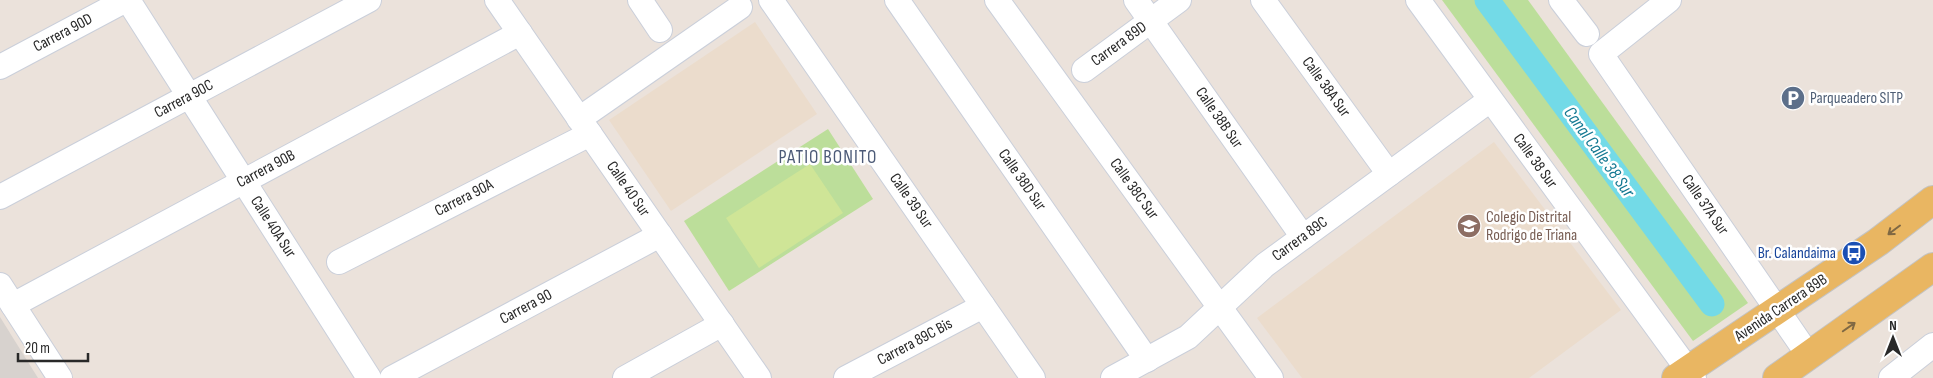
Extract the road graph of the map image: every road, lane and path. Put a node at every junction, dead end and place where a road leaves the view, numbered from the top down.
1 (127, 0) edge
2 (369, 0) edge
3 (497, 0) edge
4 (640, 0) edge
5 (771, 0) edge
6 (897, 0) edge
7 (997, 0) edge
8 (1136, 0) edge
9 (1179, 0) edge
10 (1263, 0) edge
11 (1418, 0) edge
12 (1561, 0) edge
13 (1669, 0) edge
14 (740, 7) dead end
15 (1150, 21) junction
16 (660, 30) dead end
17 (520, 32) junction
18 (1587, 34) dead end
19 (0, 66) edge
20 (1084, 70) dead end
21 (190, 96) junction
22 (1490, 100) junction
23 (585, 126) junction
24 (1389, 174) junction
25 (244, 181) junction
26 (0, 197) edge
27 (1933, 200) edge
28 (660, 236) junction
29 (1303, 237) junction
30 (339, 262) dead end
31 (1933, 267) edge
32 (0, 285) edge
33 (13, 305) junction
34 (983, 306) junction
35 (1220, 307) junction
36 (1778, 310) junction
37 (722, 324) junction
38 (1933, 345) edge
39 (1147, 360) junction
40 (1804, 367) edge
41 (1690, 376) edge
42 (60, 378) edge
43 (369, 378) edge
44 (392, 378) edge
45 (625, 378) edge
46 (759, 378) edge
47 (846, 378) edge
48 (1033, 378) edge
49 (1113, 378) edge
50 (1271, 378) edge
51 (1777, 378) edge
52 (1891, 378) edge

1 - 19 street, Carrera 90D
1 - 21 street, Calle 40A Sur
2 - 21 street, Carrera 90C
3 - 17 street, Calle 40 Sur
4 - 16 street
5 - 34 street, Calle 39 Sur
6 - 39 street, Calle 38D Sur
7 - 35 street, Calle 38C Sur
8 - 15 street, Calle 38B Sur
9 - 15 street, Carrera 89D
10 - 24 street, Calle 38A Sur
11 - 22 street, Calle 38 Sur
12 - 18 street
13 - 36 street, Calle 37A Sur
14 - 23 street, Carrera 90A
15 - 20 street, Carrera 89D
15 - 29 street, Calle 38B Sur
17 - 23 street, Calle 40 Sur
17 - 25 street, Carrera 90B
21 - 25 street, Calle 40A Sur
21 - 26 street, Carrera 90C
22 - 24 street, Carrera 89C
22 - 41 street, Calle 38 Sur
23 - 28 street, Calle 40 Sur
23 - 30 street, Carrera 90A
24 - 29 street, Carrera 89C
25 - 33 street, Carrera 90B
25 - 43 street, Calle 40A Sur
27 -> 36 main road, Avenida Carrera 89B
28 - 37 street, Calle 40 Sur
28 - 44 street, Carrera 90
29 - 35 street, Carrera 89C
40 -> 31 main road
32 - 33 street
33 - 42 street
34 - 47 street, Carrera 89C Bis
34 - 48 street, Calle 39 Sur
35 - 39 street, Carrera 89C
35 - 50 street, Calle 38C Sur
36 - 40 street, Calle 37A Sur
36 - 41 main road, Avenida Carrera 89B
37 - 45 street
37 - 46 street, Calle 40 Sur
38 - 52 street
39 - 49 street, Carrera 89C
40 - 51 main road

